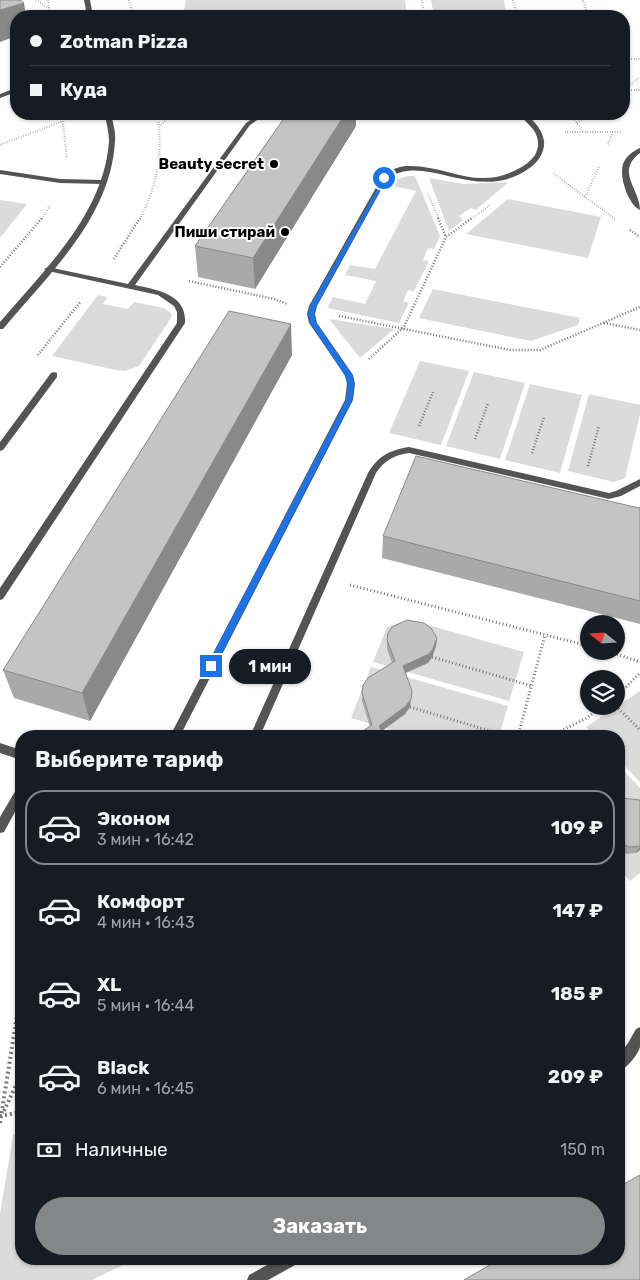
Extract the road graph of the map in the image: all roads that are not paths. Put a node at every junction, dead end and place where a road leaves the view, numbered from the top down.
1 (109, 120) edge
2 (254, 120) edge
3 (528, 120) edge
4 (640, 150) edge
5 (0, 172) edge
6 (103, 182) junction
7 (640, 208) edge
8 (48, 270) junction
9 (130, 287) junction
10 (0, 327) edge
11 (54, 375) dead end
12 (0, 448) edge
13 (640, 482) edge
14 (0, 596) edge
15 (178, 730) edge
16 (258, 730) edge
17 (0, 748) edge
18 (15, 753) edge
19 (15, 802) edge
20 (0, 828) edge
21 (640, 1032) edge
22 (625, 1057) edge
23 (281, 1265) edge
24 (254, 1280) edge

1 - 6 street
2 - 9 street
3 - 15 street
4 - 7 street
5 - 6 street
6 - 8 street
8 - 9 street
8 - 10 street
9 - 14 street
11 - 12 street
13 - 16 street
17 - 18 street
19 - 20 street
21 - 22 street
23 - 24 street

